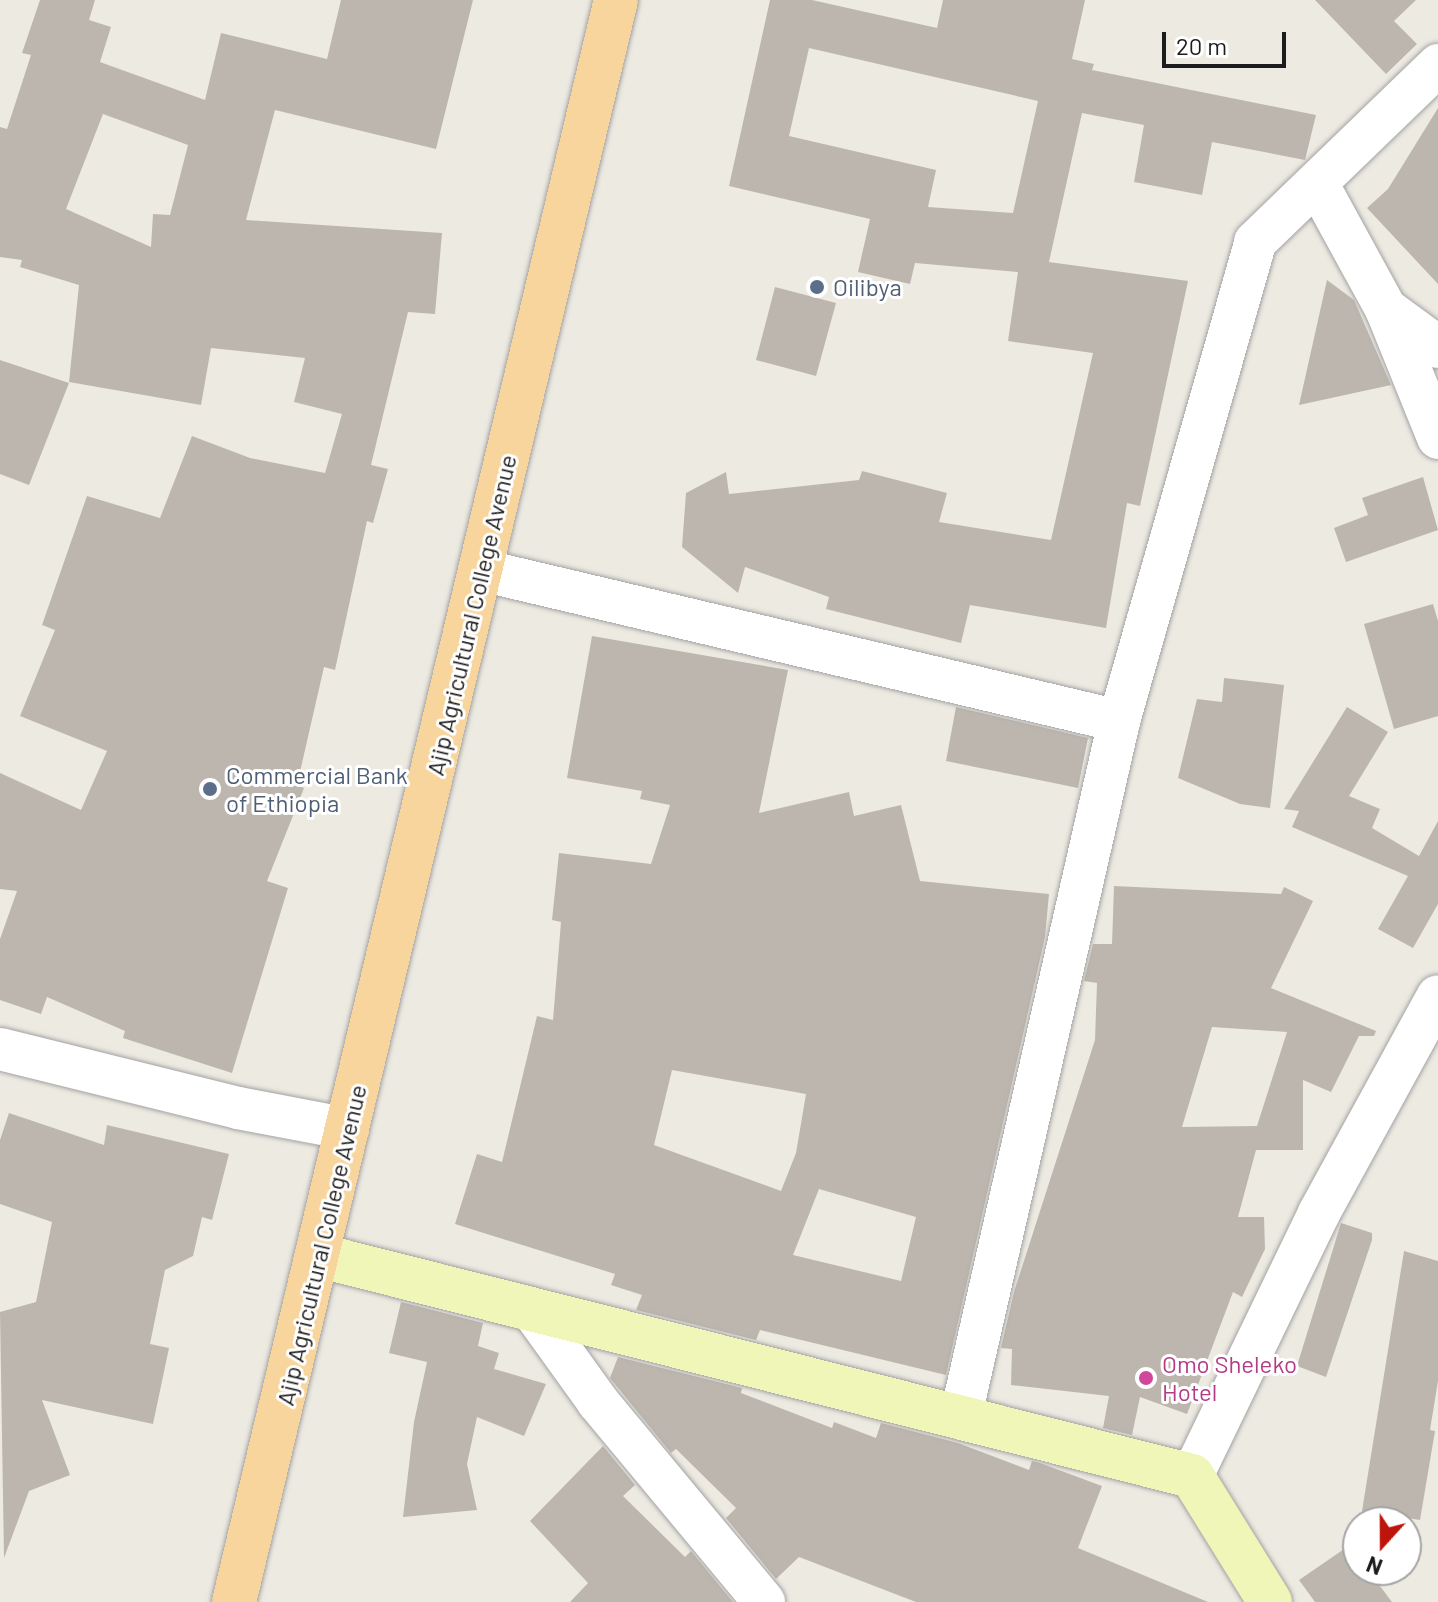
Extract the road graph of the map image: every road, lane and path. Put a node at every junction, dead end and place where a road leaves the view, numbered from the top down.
1 (616, 0) edge
2 (1438, 65) edge
3 (1317, 183) junction
4 (1386, 309) junction
5 (1438, 347) edge
6 (1438, 438) edge
7 (481, 570) junction
8 (1119, 721) junction
9 (1438, 996) edge
10 (0, 1049) edge
11 (348, 1129) junction
12 (321, 1256) junction
13 (532, 1310) junction
14 (961, 1415) junction
15 (1192, 1476) junction
16 (234, 1602) edge
17 (764, 1602) edge
18 (1270, 1602) edge

1 - 7 main road, Ajip Agricultural College Avenue
2 - 3 street
3 - 4 street
3 - 8 street
4 - 5 street
4 - 6 street
7 - 8 street
7 - 11 main road, Ajip Agricultural College Avenue
8 - 14 street
9 - 15 street
10 - 11 street
11 - 12 main road, Ajip Agricultural College Avenue
12 - 13 main road
12 - 16 main road, Ajip Agricultural College Avenue
13 - 14 main road
13 - 17 street
14 - 15 main road
15 - 18 main road

